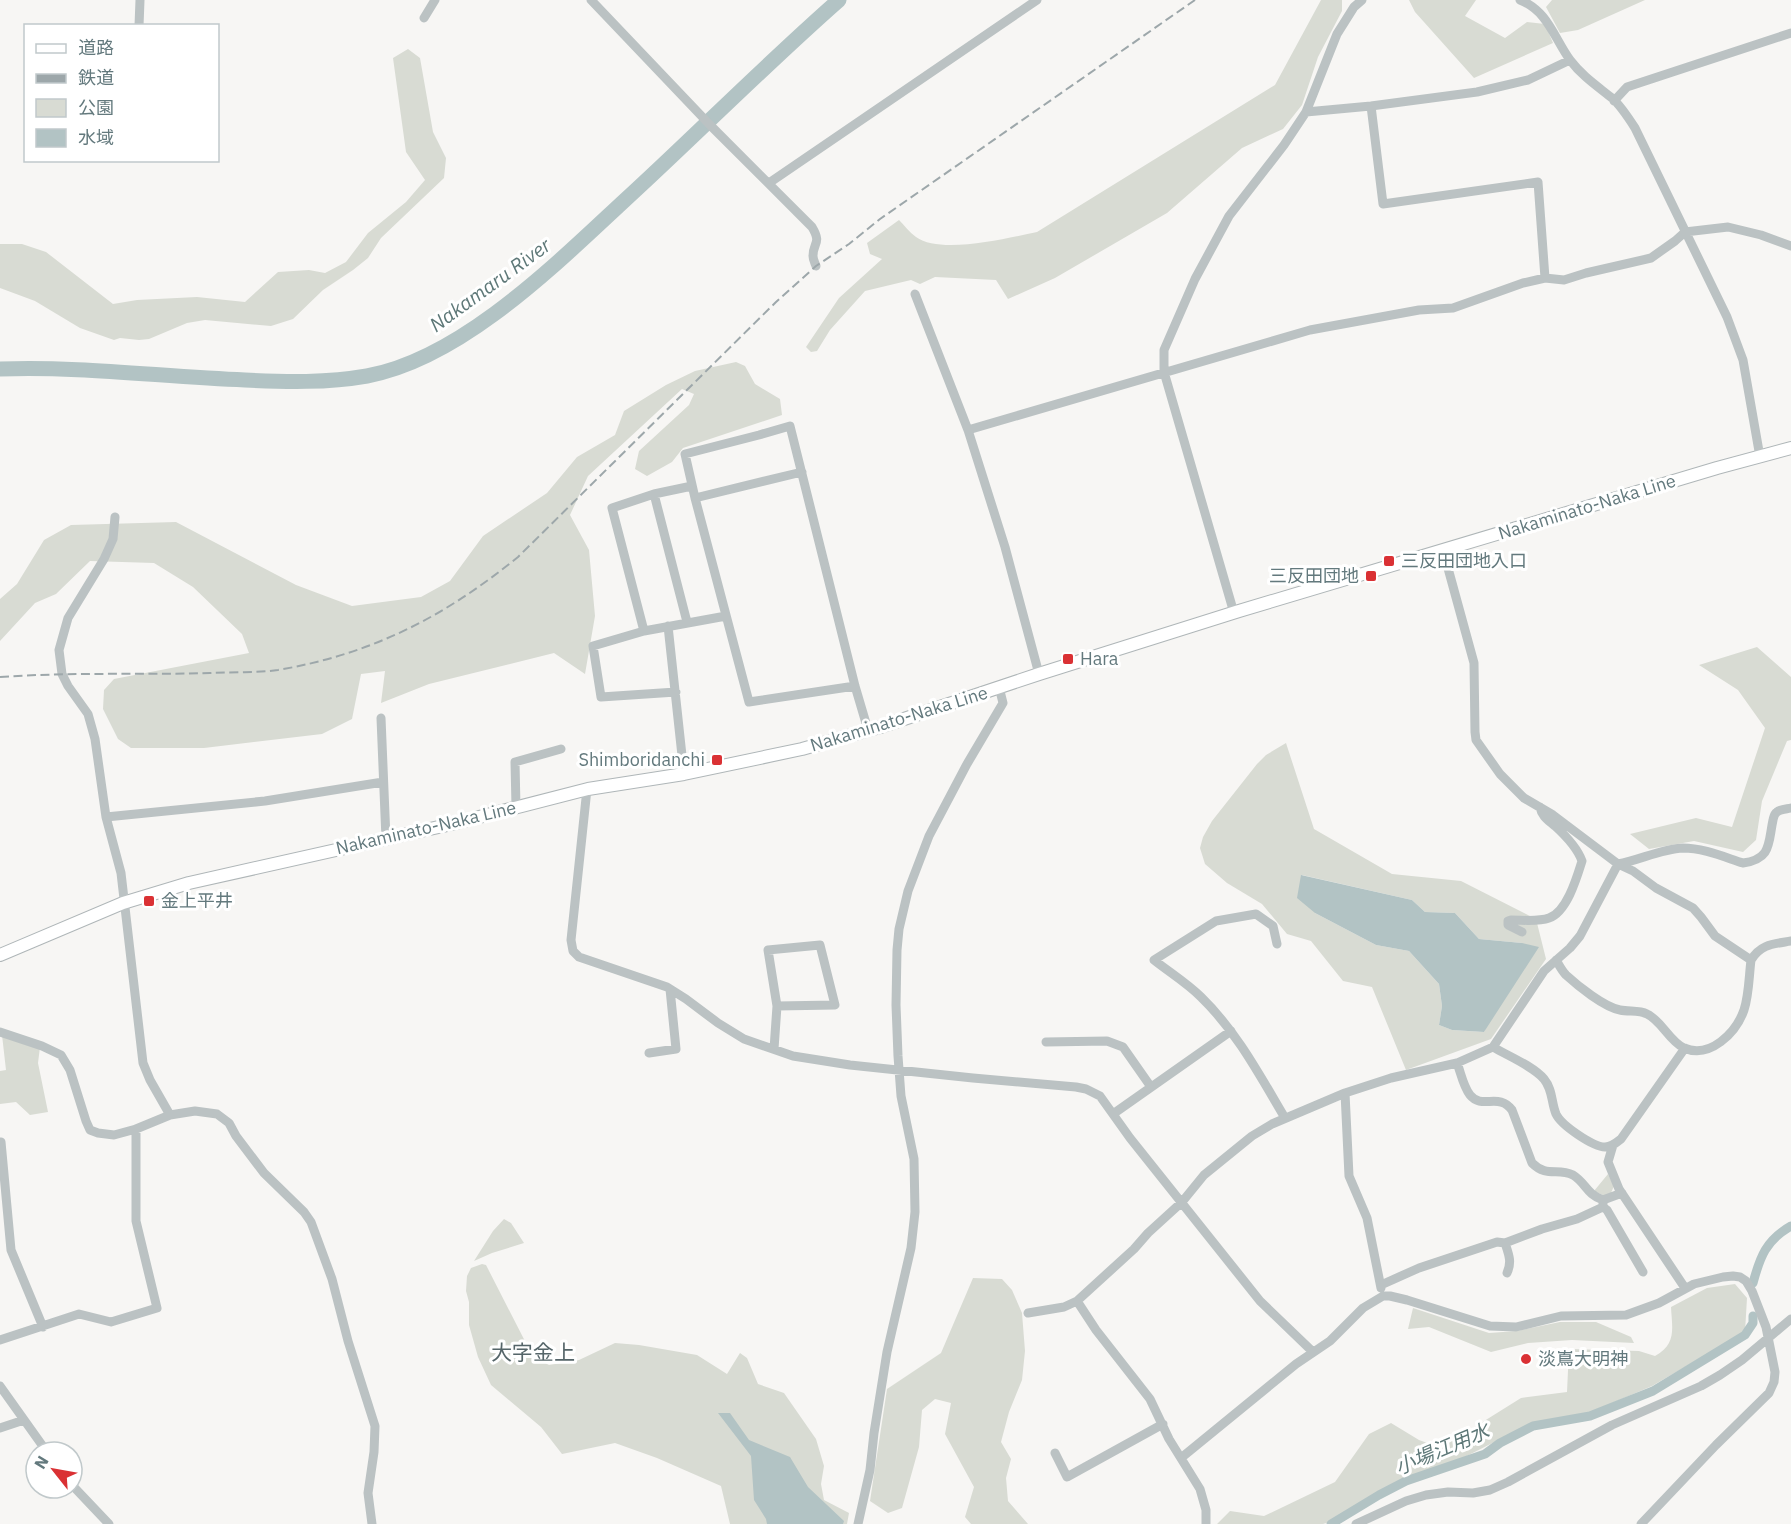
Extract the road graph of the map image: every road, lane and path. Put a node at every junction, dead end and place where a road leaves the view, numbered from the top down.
1 (140, 0) edge
2 (432, 0) edge
3 (591, 0) edge
4 (1037, 0) edge
5 (1362, 0) edge
6 (1520, 0) edge
7 (424, 18) dead end
8 (139, 24) edge
9 (1791, 33) edge
10 (1570, 60) junction
11 (1614, 101) junction
12 (1371, 106) junction
13 (1306, 112) junction
14 (769, 183) junction
15 (1685, 232) junction
16 (1791, 246) edge
17 (816, 266) dead end
18 (1545, 278) junction
19 (915, 294) dead end
20 (1164, 372) junction
21 (968, 430) junction
22 (1791, 448) edge
23 (1760, 457) junction
24 (802, 472) junction
25 (692, 486) junction
26 (654, 494) junction
27 (695, 498) junction
28 (115, 517) dead end
29 (1443, 550) junction
30 (1234, 613) junction
31 (726, 616) junction
32 (687, 622) junction
33 (668, 626) junction
34 (644, 631) junction
35 (1039, 674) junction
36 (855, 686) junction
37 (999, 687) junction
38 (676, 692) junction
39 (381, 718) dead end
40 (868, 730) junction
41 (561, 749) dead end
42 (684, 774) junction
43 (383, 782) junction
44 (586, 789) junction
45 (516, 807) junction
46 (1540, 807) junction
47 (1791, 808) edge
48 (106, 817) junction
49 (386, 839) junction
50 (1618, 864) junction
51 (123, 903) junction
52 (1522, 932) dead end
53 (1791, 941) edge
54 (1277, 944) dead end
55 (0, 955) edge
56 (1556, 960) junction
57 (1751, 960) junction
58 (670, 989) junction
59 (777, 1006) junction
60 (1231, 1031) junction
61 (0, 1032) edge
62 (1046, 1042) dead end
63 (1493, 1047) junction
64 (1685, 1048) junction
65 (774, 1049) junction
66 (649, 1053) dead end
67 (1457, 1063) junction
68 (900, 1070) junction
69 (1151, 1087) junction
70 (1345, 1093) junction
71 (1113, 1114) junction
72 (170, 1115) junction
73 (1285, 1118) junction
74 (136, 1129) junction
75 (1, 1142) edge
76 (1613, 1145) junction
77 (1622, 1193) junction
78 (1182, 1202) junction
79 (1603, 1203) junction
80 (1505, 1243) junction
81 (1643, 1272) dead end
82 (1507, 1274) dead end
83 (1381, 1285) junction
84 (1685, 1288) junction
85 (1383, 1296) junction
86 (1077, 1301) junction
87 (1028, 1313) dead end
88 (1791, 1319) edge
89 (44, 1327) junction
90 (1768, 1338) junction
91 (0, 1340) edge
92 (1313, 1352) junction
93 (0, 1386) edge
94 (24, 1420) junction
95 (1163, 1424) junction
96 (0, 1428) edge
97 (38, 1440) edge
98 (1055, 1454) dead end
99 (1181, 1458) junction
100 (84, 1498) edge
101 (109, 1524) edge
102 (372, 1524) edge
103 (858, 1524) edge
104 (1206, 1524) edge
105 (1356, 1524) edge
106 (1641, 1524) edge

1 - 8 street
2 - 7 street
3 - 14 street
4 - 14 street
5 - 13 street
6 - 10 street
9 - 11 street
10 - 11 street
10 - 12 street
11 - 15 street
12 - 13 street
12 - 18 street
13 - 20 street
14 - 17 street
15 - 16 street
15 - 18 street
15 - 23 street
18 - 20 street
19 - 21 street
20 - 21 street
20 - 30 street
21 - 35 street
22 - 23 main road, Nakaminato-Naka Line
23 - 29 main road, Nakaminato-Naka Line
24 - 25 street
24 - 27 street
24 - 36 street
25 - 26 street
25 - 27 street
26 - 32 street
26 - 34 street
27 - 31 street
28 - 48 street
29 - 30 main road, Nakaminato-Naka Line
29 - 46 street
30 - 35 main road, Nakaminato-Naka Line
31 - 32 street
31 - 36 street
32 - 33 street
33 - 34 street
33 - 38 street
34 - 38 street
35 - 37 main road, Nakaminato-Naka Line
36 - 40 street
37 - 40 main road, Nakaminato-Naka Line
37 - 68 street
38 - 42 street
39 - 43 street
40 - 42 main road, Nakaminato-Naka Line
41 - 45 street
42 - 44 main road, Nakaminato-Naka Line
43 - 48 street
43 - 49 street
44 - 45 main road, Nakaminato-Naka Line
44 - 58 street
45 - 49 main road, Nakaminato-Naka Line
46 - 50 street
46 - 52 street
47 - 50 street
48 - 51 street
49 - 51 main road, Nakaminato-Naka Line
50 - 56 street
50 - 57 street
51 - 55 main road, Nakaminato-Naka Line
51 - 72 street
53 - 57 street
54 - 60 street
56 - 63 street
56 - 64 street
57 - 64 street
58 - 65 street
58 - 66 street
59 - 59 street
59 - 65 street
60 - 69 street
60 - 73 street
61 - 74 street
62 - 69 street
63 - 67 street
63 - 76 street
64 - 76 street
65 - 68 street
67 - 70 street
67 - 79 street
68 - 71 street
68 - 103 street
69 - 71 street
70 - 73 street
70 - 83 street
71 - 78 street
72 - 74 street
72 - 102 street
73 - 78 street
74 - 89 street
75 - 89 street
76 - 77 street
77 - 79 street
77 - 84 street
78 - 86 street
78 - 92 street
79 - 80 street
79 - 81 street
80 - 82 street
80 - 83 street
83 - 85 street
84 - 85 street
84 - 90 street
85 - 92 street
86 - 87 street
86 - 95 street
88 - 90 street
89 - 91 street
90 - 105 street
90 - 106 street
92 - 99 street
93 - 94 street
94 - 96 street
94 - 97 street
95 - 98 street
95 - 99 street
99 - 104 street
100 - 101 street

